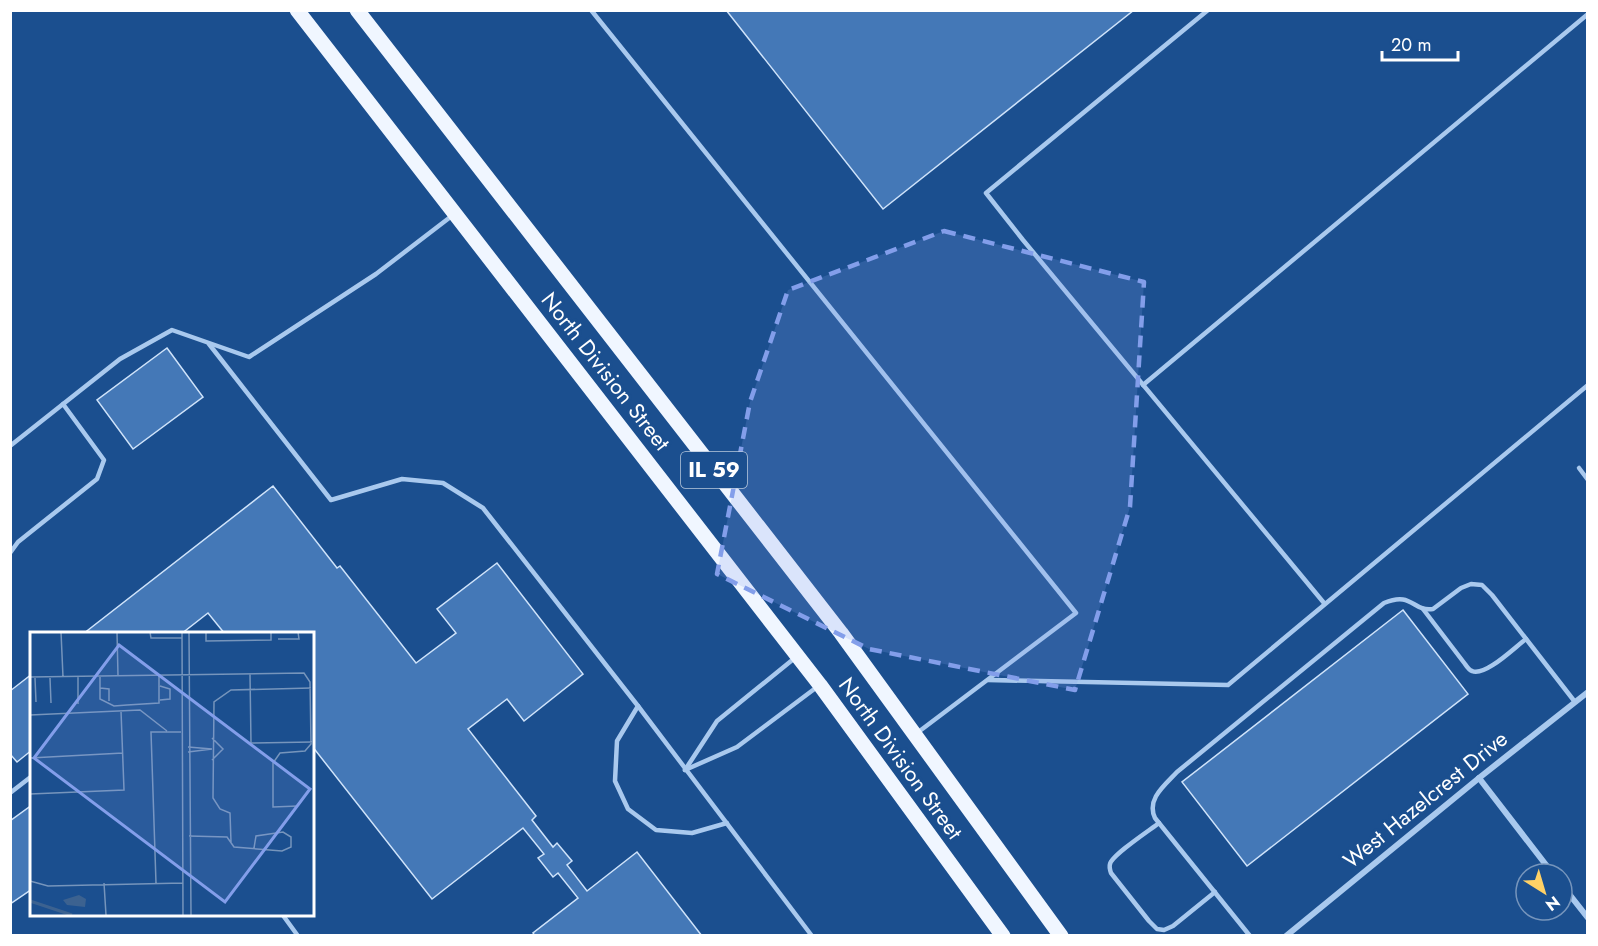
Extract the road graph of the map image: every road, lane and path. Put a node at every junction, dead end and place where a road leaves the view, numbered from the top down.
1 (297, 10) edge
2 (357, 10) edge
3 (591, 10) edge
4 (1208, 10) edge
5 (1587, 14) edge
6 (456, 214) junction
7 (208, 344) junction
8 (1143, 385) junction
9 (1587, 385) edge
10 (63, 404) junction
11 (10, 446) edge
12 (1579, 468) dead end
13 (1587, 480) edge
14 (10, 553) edge
15 (1324, 603) junction
16 (1422, 609) junction
17 (1526, 639) junction
18 (798, 656) junction
19 (988, 680) junction
20 (820, 685) junction
21 (1587, 692) edge
22 (1575, 702) junction
23 (638, 706) junction
24 (915, 735) junction
25 (685, 770) junction
26 (30, 778) edge
27 (1479, 778) junction
28 (10, 793) edge
29 (727, 823) junction
30 (1159, 823) junction
31 (1544, 862) edge
32 (1215, 892) junction
33 (1574, 901) edge
34 (283, 916) edge
35 (1587, 918) edge
36 (298, 936) edge
37 (812, 936) edge
38 (1003, 936) edge
39 (1061, 936) edge
40 (1250, 936) edge
41 (1286, 936) edge

1 - 6 main road, North Division Street / IL 59
2 - 24 main road, North Division Street / IL 59
3 - 19 lane
4 - 8 lane
5 - 8 lane
6 - 7 lane
6 - 18 main road, North Division Street / IL 59
7 - 10 lane
7 - 23 lane
8 - 15 lane
9 - 15 lane
10 - 11 lane
10 - 14 lane
12 - 13 lane
15 - 19 lane
16 - 17 lane
16 - 17 lane
16 - 30 lane
17 - 22 lane
18 - 20 main road, North Division Street / IL 59
18 - 25 lane
19 - 24 lane
20 - 25 lane
20 - 38 main road, North Division Street / IL 59
21 - 22 street, West Hazelcrest Drive
22 - 27 street, West Hazelcrest Drive
23 - 25 lane
23 - 29 lane
24 - 39 main road, North Division Street / IL 59
25 - 29 lane
26 - 28 lane
27 - 31 street
27 - 41 street, West Hazelcrest Drive
29 - 37 lane
30 - 32 lane
30 - 32 lane
32 - 40 lane
33 - 35 street
34 - 36 lane

